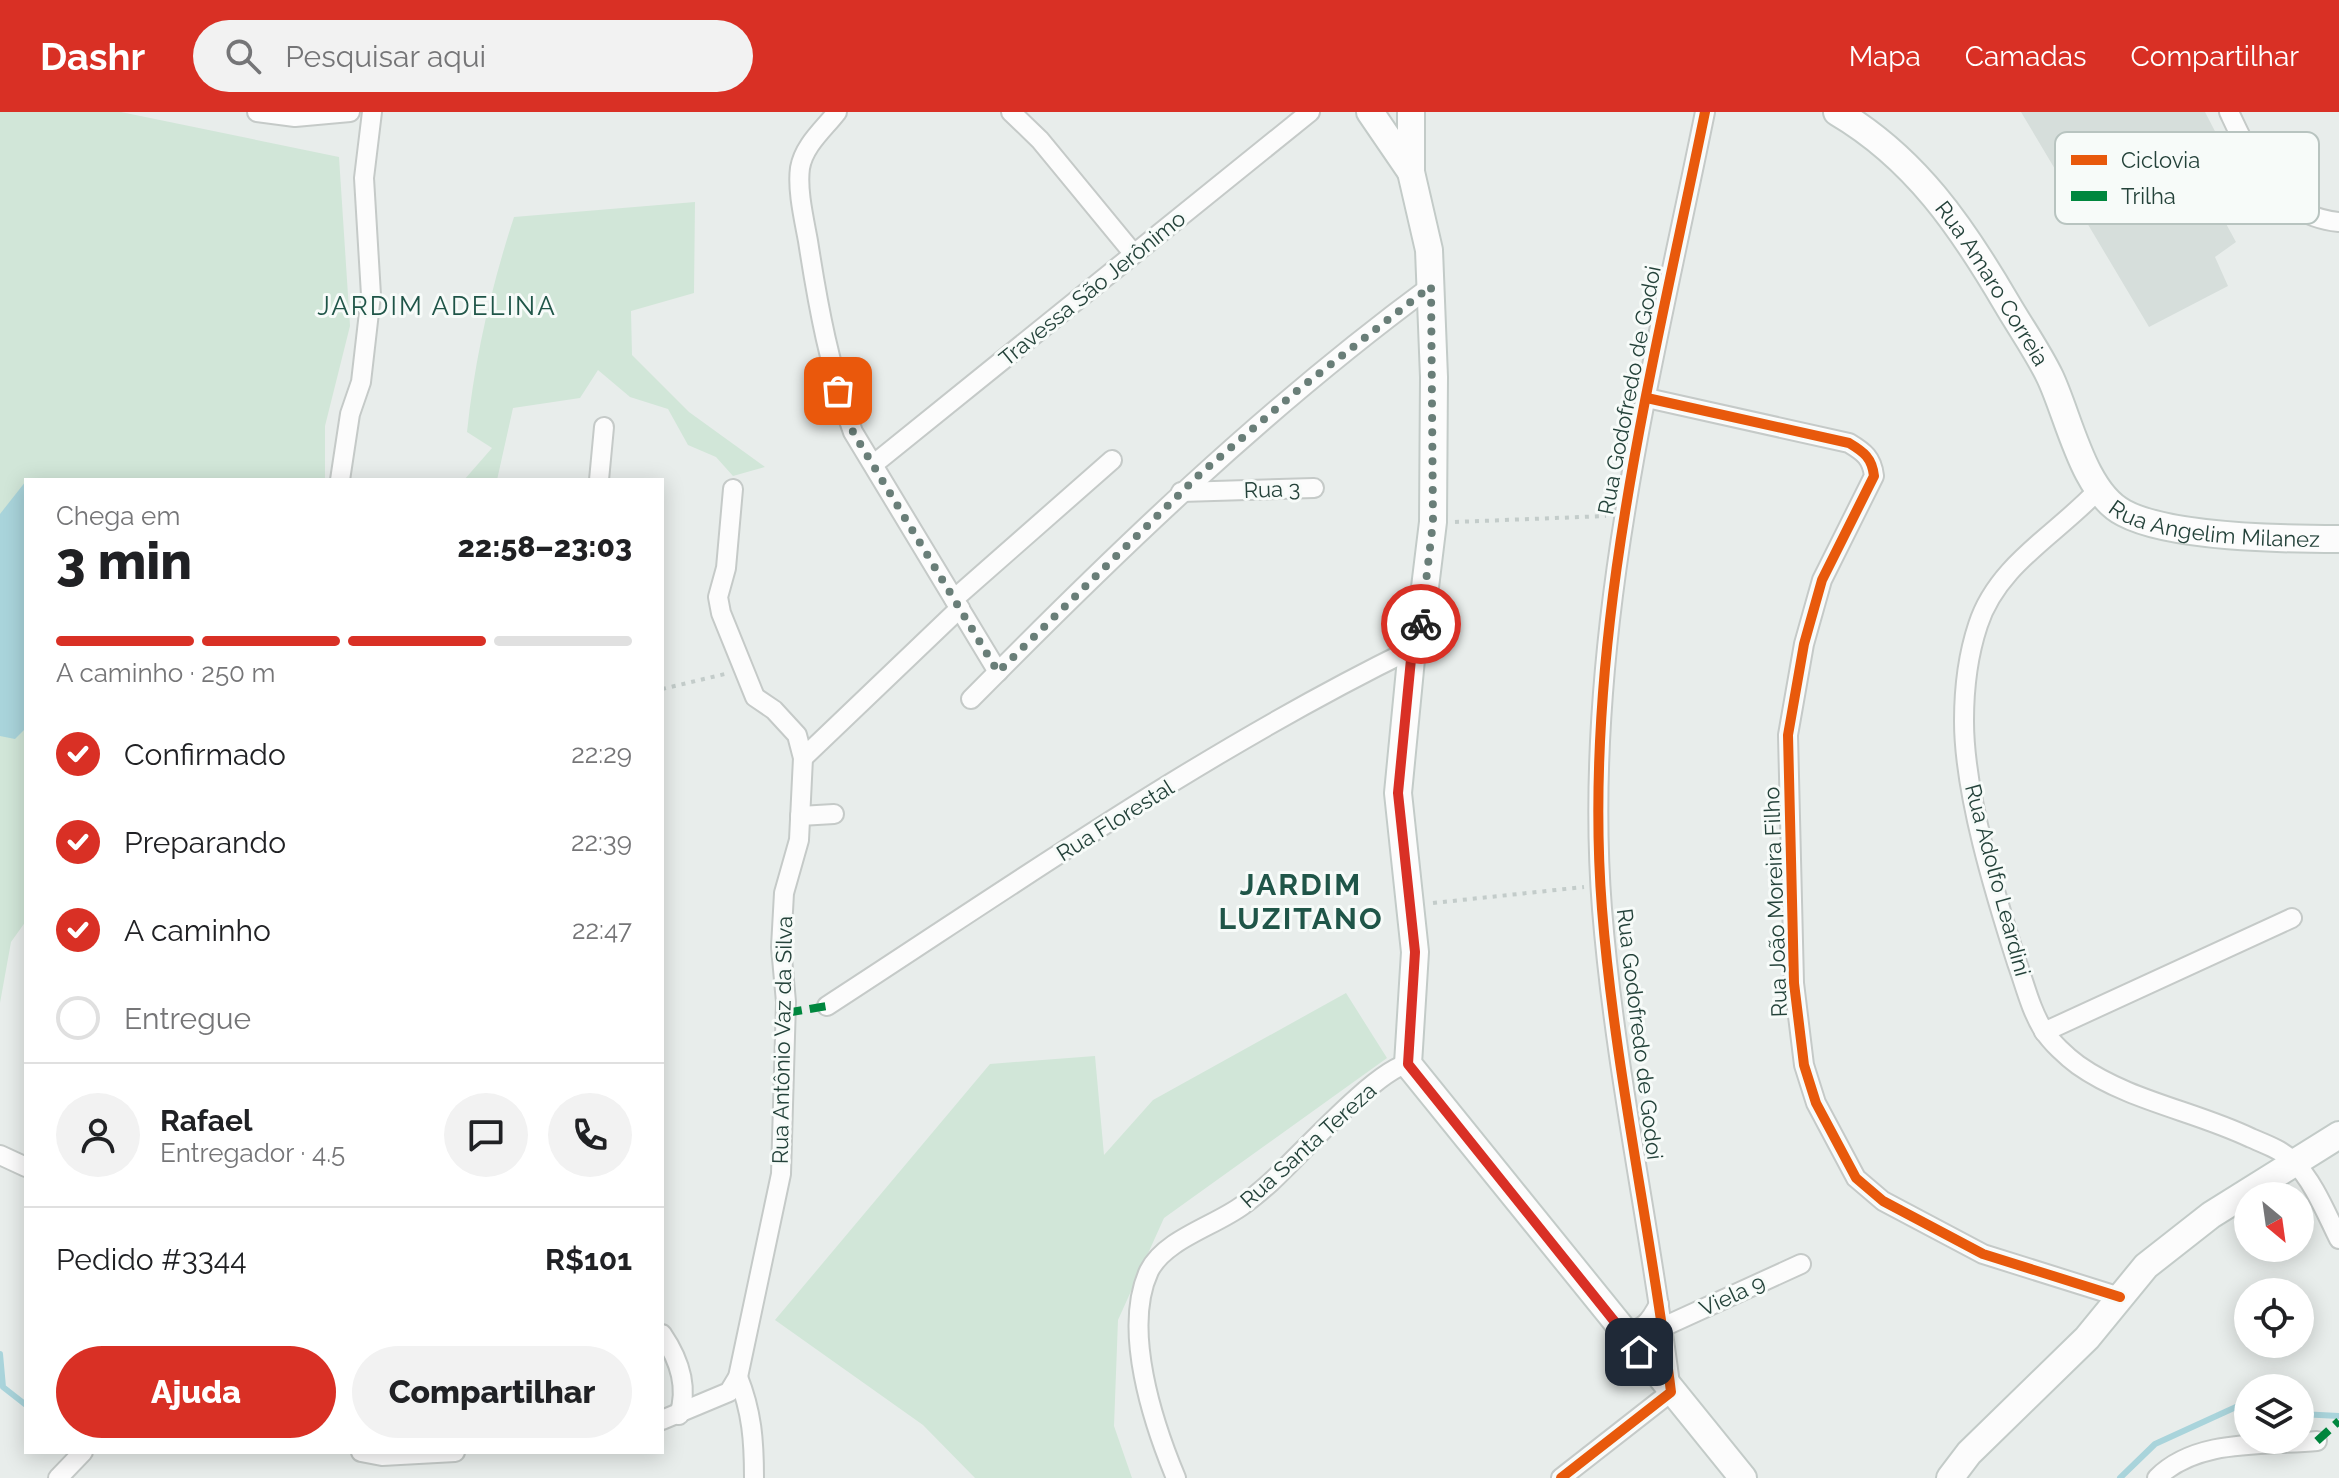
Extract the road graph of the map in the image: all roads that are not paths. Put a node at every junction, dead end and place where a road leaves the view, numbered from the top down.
1 (257, 112) edge
2 (350, 112) edge
3 (372, 112) edge
4 (837, 112) edge
5 (1011, 112) edge
6 (1310, 112) edge
7 (1370, 112) edge
8 (1390, 112) edge
9 (1411, 112) edge
10 (1705, 112) edge
11 (1837, 112) edge
12 (2229, 112) edge
13 (2238, 132) edge
14 (1411, 172) junction
15 (1133, 253) junction
16 (1431, 286) junction
17 (1647, 398) junction
18 (604, 427) dead end
19 (1112, 460) dead end
20 (874, 464) junction
21 (340, 478) edge
22 (599, 478) edge
23 (1314, 488) dead end
24 (733, 489) dead end
25 (2097, 491) junction
26 (1181, 492) junction
27 (2339, 539) edge
28 (957, 604) junction
29 (1412, 649) junction
30 (998, 672) junction
31 (971, 699) dead end
32 (803, 758) junction
33 (834, 814) dead end
34 (800, 816) junction
35 (2292, 918) dead end
36 (827, 1006) dead end
37 (2044, 1032) junction
38 (1408, 1064) junction
39 (2339, 1135) edge
40 (0, 1155) edge
41 (2293, 1161) junction
42 (24, 1166) edge
43 (2339, 1239) edge
44 (1801, 1264) dead end
45 (2120, 1297) junction
46 (1659, 1304) junction
47 (1663, 1327) junction
48 (1623, 1333) junction
49 (664, 1337) edge
50 (738, 1377) junction
51 (1671, 1392) junction
52 (670, 1418) edge
53 (2317, 1441) dead end
54 (81, 1454) edge
55 (372, 1454) edge
56 (418, 1454) edge
57 (58, 1478) edge
58 (754, 1478) edge
59 (1176, 1478) edge
60 (1561, 1478) edge
61 (1743, 1478) edge
62 (1950, 1478) edge
63 (2157, 1478) edge

1 - 2 street
3 - 21 street
4 - 20 street
5 - 15 street
6 - 15 street, Travessa São Jerônimo
7 - 8 street
7 - 14 street
9 - 14 street
10 - 17 street, Rua Godofredo de Godoi
11 - 25 street, Rua Amaro Correia
12 - 13 street
14 - 16 street
15 - 20 street, Travessa São Jerônimo
16 - 26 street
16 - 29 street
17 - 45 street, Rua João Moreira Filho
17 - 46 street, Rua Godofredo de Godoi
18 - 22 street
19 - 28 street
20 - 28 street
23 - 26 street, Rua 3
24 - 32 street, Rua Antônio Vaz da Silva
25 - 27 street, Rua Angelim Milanez
25 - 37 street, Rua Adolfo Leardini
26 - 30 street
28 - 30 street
28 - 32 street
29 - 36 street, Rua Florestal
29 - 38 street
30 - 31 street
32 - 34 street, Rua Antônio Vaz da Silva
33 - 34 street
34 - 50 street, Rua Antônio Vaz da Silva
35 - 37 street
37 - 41 street, Rua Adolfo Leardini
38 - 48 street
38 - 59 street, Rua Santa Tereza
39 - 41 street
40 - 42 street
41 - 43 street
41 - 45 street
44 - 47 street, Viela 9
45 - 62 street
46 - 47 street, Rua Godofredo de Godoi
46 - 48 street
47 - 51 street, Rua Godofredo de Godoi
48 - 51 street
49 - 52 street
50 - 52 street
50 - 58 street
51 - 60 street
51 - 61 street
53 - 63 street
54 - 57 street
55 - 56 street

